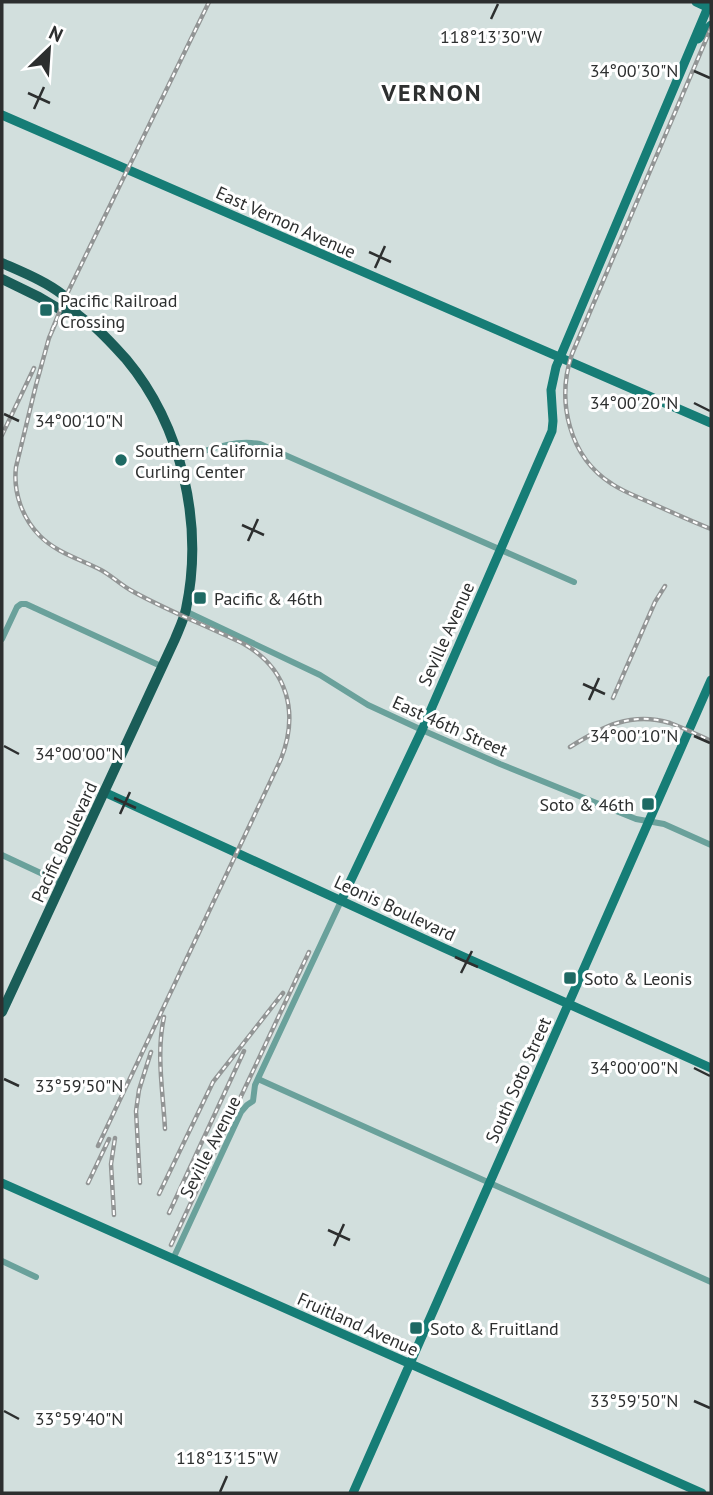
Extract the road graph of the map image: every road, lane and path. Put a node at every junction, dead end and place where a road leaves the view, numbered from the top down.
1 (696, 2) edge
2 (710, 6) edge
3 (711, 24) edge
4 (692, 45) junction
5 (2, 115) edge
6 (2, 263) edge
7 (2, 279) edge
8 (74, 310) junction
9 (560, 358) junction
10 (711, 423) edge
11 (179, 458) junction
12 (500, 549) junction
13 (573, 582) dead end
14 (185, 611) junction
15 (2, 639) edge
16 (163, 667) junction
17 (711, 680) edge
18 (422, 730) junction
19 (104, 792) junction
20 (649, 822) junction
21 (711, 845) edge
22 (2, 855) edge
23 (62, 883) junction
24 (341, 901) junction
25 (568, 1005) junction
26 (2, 1012) edge
27 (711, 1068) edge
28 (258, 1079) junction
29 (2, 1183) edge
30 (490, 1184) junction
31 (173, 1259) junction
32 (2, 1261) edge
33 (36, 1277) dead end
34 (711, 1282) edge
35 (410, 1364) junction
36 (353, 1493) edge
37 (702, 1493) edge

1 - 2 street
2 - 4 street, Seville Avenue
3 - 4 street
4 - 9 street, Seville Avenue
5 - 9 street, East Vernon Avenue
6 - 8 main road, Pacific Boulevard
7 - 8 main road, Pacific Boulevard
8 - 11 main road, Pacific Boulevard
9 - 10 street, East Vernon Avenue
9 - 12 street, Seville Avenue
11 - 12 street
11 - 14 main road, Pacific Boulevard
12 - 13 street
12 - 18 street, Seville Avenue
14 - 16 main road, Pacific Boulevard
14 - 18 street, East 46th Street
15 - 16 street
16 - 19 main road, Pacific Boulevard
17 - 20 street, South Soto Street
18 - 20 street, East 46th Street
18 - 24 street, Seville Avenue
19 - 23 main road, Pacific Boulevard
19 - 24 street, Leonis Boulevard
20 - 21 street, East 46th Street
20 - 25 street, South Soto Street
22 - 23 street
23 - 26 main road, Pacific Boulevard
24 - 25 street, Leonis Boulevard
24 - 28 street, Seville Avenue
25 - 27 street, Leonis Boulevard
25 - 30 street, South Soto Street
28 - 30 street
28 - 31 street, Seville Avenue
29 - 31 street, Fruitland Avenue
30 - 34 street
30 - 35 street, South Soto Street
31 - 35 street, Fruitland Avenue
32 - 33 street
35 - 36 street, South Soto Street
35 - 37 street, Fruitland Avenue

